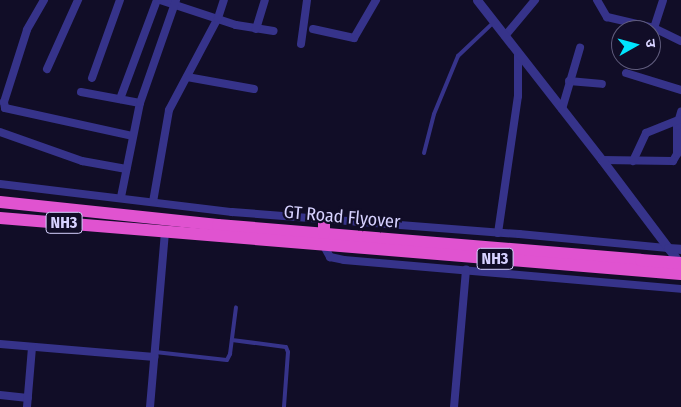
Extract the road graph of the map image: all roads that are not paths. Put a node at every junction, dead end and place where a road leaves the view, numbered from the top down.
1 (44, 0) edge
2 (78, 0) edge
3 (120, 0) edge
4 (158, 0) edge
5 (224, 0) edge
6 (265, 0) edge
7 (307, 0) edge
8 (376, 0) edge
9 (476, 0) edge
10 (535, 0) edge
11 (597, 0) edge
12 (663, 0) edge
13 (175, 2) edge
14 (218, 18) junction
15 (618, 20) edge
16 (657, 20) edge
17 (494, 22) junction
18 (256, 29) junction
19 (313, 29) dead end
20 (274, 31) dead end
21 (661, 31) edge
22 (505, 36) junction
23 (681, 41) edge
24 (300, 44) dead end
25 (580, 48) dead end
26 (518, 53) junction
27 (47, 68) dead end
28 (626, 73) dead end
29 (187, 77) junction
30 (92, 78) dead end
31 (570, 81) junction
32 (602, 84) dead end
33 (254, 89) dead end
34 (681, 90) edge
35 (81, 92) dead end
36 (120, 99) junction
37 (140, 103) junction
38 (562, 109) junction
39 (680, 116) edge
40 (0, 132) edge
41 (132, 136) junction
42 (424, 153) dead end
43 (602, 160) junction
44 (633, 161) junction
45 (126, 170) junction
46 (0, 184) edge
47 (121, 197) junction
48 (0, 202) edge
49 (153, 202) junction
50 (0, 218) edge
51 (324, 218) junction
52 (165, 231) junction
53 (498, 233) junction
54 (324, 239) junction
55 (668, 248) junction
56 (681, 249) edge
57 (681, 265) edge
58 (641, 266) junction
59 (466, 270) junction
60 (681, 274) edge
61 (681, 289) edge
62 (236, 308) dead end
63 (232, 340) junction
64 (0, 344) edge
65 (32, 347) junction
66 (154, 355) junction
67 (0, 396) edge
68 (28, 398) junction
69 (27, 407) edge
70 (150, 407) edge
71 (284, 407) edge
72 (454, 407) edge

1 - 41 street
2 - 27 street
3 - 30 street
4 - 13 street
4 - 36 street
5 - 14 street
6 - 18 street
7 - 24 street
8 - 19 street
9 - 17 street
10 - 22 street
11 - 15 street
12 - 16 street
13 - 14 street
13 - 37 street
14 - 18 street
14 - 29 street
17 - 22 street
17 - 42 lane
18 - 20 street
21 - 23 street
22 - 26 street
25 - 31 street
26 - 38 street
26 - 53 street
28 - 34 street
29 - 33 street
29 - 49 street
31 - 32 street
31 - 38 street
35 - 36 street
36 - 37 street
37 - 41 street
38 - 43 street
39 - 44 street
39 - 44 street
40 - 45 street
41 - 45 street
43 - 44 street
43 - 55 street
45 - 47 street
46 - 47 street
47 - 49 street
48 - 54 highway, GT Road Flyover / NH3
49 - 51 street
50 - 52 highway, GT Road Flyover / NH3
51 - 53 street
51 - 54 highway
52 - 54 highway, GT Road Flyover / NH3
52 - 66 street
53 - 55 street
54 - 58 highway, GT Road Flyover / NH3
54 - 59 street
55 - 56 street
55 - 57 street
57 - 58 highway, GT Road Flyover / NH3, bridge
58 - 60 highway, GT Road Flyover / NH3
59 - 61 street
59 - 72 street
62 - 63 lane
63 - 66 lane
63 - 71 lane
64 - 65 street
65 - 66 street
65 - 68 street
66 - 70 street
67 - 68 street
68 - 69 street

